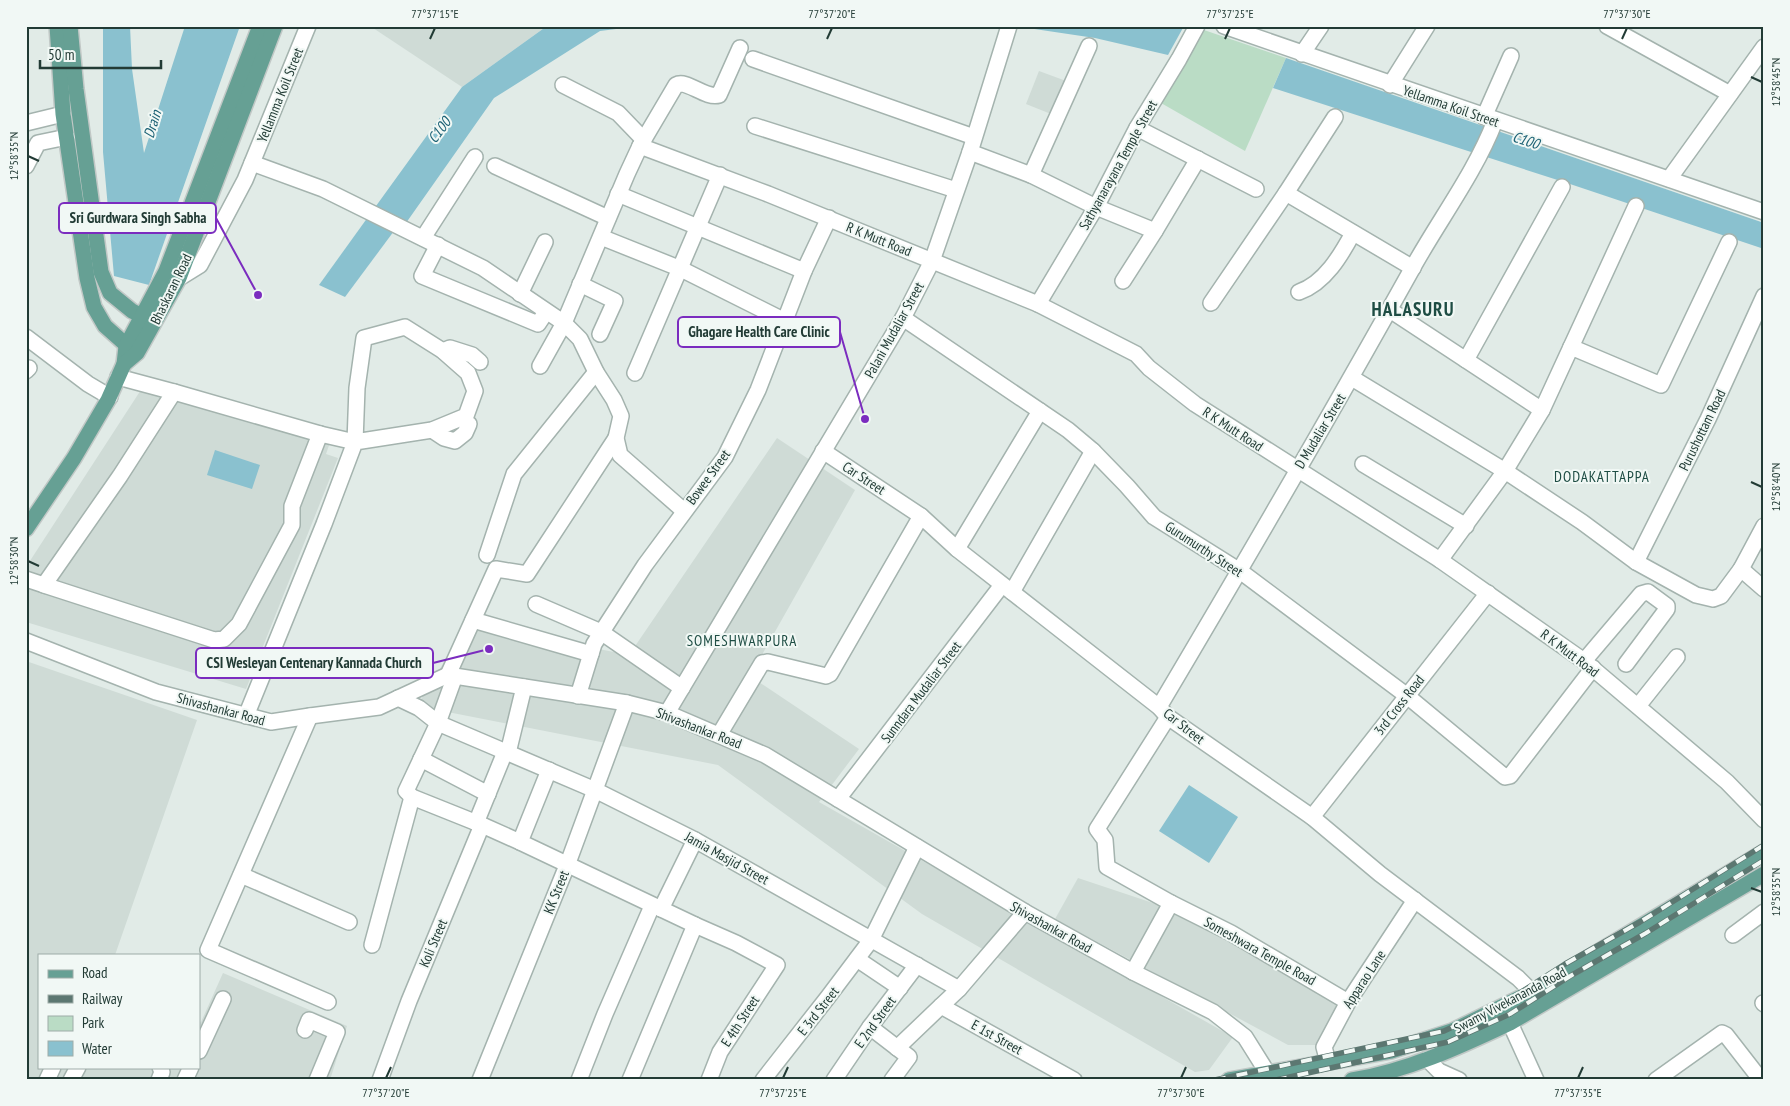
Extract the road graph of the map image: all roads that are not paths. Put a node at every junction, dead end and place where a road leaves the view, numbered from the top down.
1 (56, 26) edge
2 (70, 26) edge
3 (260, 26) edge
4 (275, 26) edge
5 (308, 26) edge
6 (1010, 26) edge
7 (1224, 26) edge
8 (1321, 26) edge
9 (1427, 26) edge
10 (1607, 26) edge
11 (1196, 27) edge
12 (1089, 46) dead end
13 (1764, 47) edge
14 (740, 48) dead end
15 (1302, 54) junction
16 (1511, 56) dead end
17 (753, 58) dead end
18 (563, 85) dead end
19 (1390, 85) junction
20 (1730, 94) junction
21 (63, 114) junction
22 (1335, 117) dead end
23 (1490, 122) junction
24 (26, 124) edge
25 (755, 126) dead end
26 (1137, 128) junction
27 (66, 137) junction
28 (974, 137) junction
29 (643, 141) junction
30 (970, 152) junction
31 (475, 157) dead end
32 (1198, 159) junction
33 (252, 163) junction
34 (26, 166) edge
35 (495, 166) dead end
36 (720, 175) junction
37 (1030, 175) junction
38 (1669, 179) junction
39 (1562, 187) dead end
40 (1256, 189) dead end
41 (956, 190) junction
42 (1286, 193) junction
43 (618, 194) junction
44 (1636, 206) dead end
45 (1096, 208) junction
46 (1764, 212) edge
47 (608, 218) junction
48 (828, 218) junction
49 (698, 226) junction
50 (1155, 231) junction
51 (1353, 233) junction
52 (601, 237) junction
53 (423, 238) junction
54 (545, 242) dead end
55 (1729, 242) dead end
56 (438, 245) junction
57 (932, 261) junction
58 (1412, 268) junction
59 (681, 270) junction
60 (804, 271) junction
61 (173, 275) junction
62 (1123, 281) dead end
63 (580, 284) junction
64 (1299, 292) dead end
65 (520, 294) junction
66 (1764, 296) edge
67 (1211, 302) dead end
68 (1038, 304) junction
69 (1390, 310) junction
70 (546, 312) junction
71 (903, 318) junction
72 (148, 319) junction
73 (785, 321) junction
74 (564, 323) junction
75 (600, 334) dead end
76 (26, 337) edge
77 (1571, 347) junction
78 (131, 350) junction
79 (447, 350) junction
80 (1466, 360) junction
81 (480, 362) dead end
82 (540, 366) dead end
83 (121, 370) junction
84 (596, 372) junction
85 (635, 374) dead end
86 (1352, 378) junction
87 (174, 392) junction
88 (110, 397) junction
89 (1542, 410) junction
90 (1040, 411) junction
91 (469, 424) dead end
92 (320, 434) junction
93 (438, 434) junction
94 (616, 438) junction
95 (355, 442) junction
96 (823, 451) junction
97 (1093, 451) junction
98 (1363, 464) dead end
99 (1297, 470) junction
100 (1505, 471) junction
101 (684, 511) junction
102 (921, 516) junction
103 (1466, 526) junction
104 (1764, 526) edge
105 (26, 530) edge
106 (957, 549) junction
107 (487, 555) dead end
108 (1440, 560) junction
109 (1636, 562) junction
110 (1741, 569) junction
111 (1240, 571) junction
112 (26, 579) edge
113 (44, 585) junction
114 (1007, 588) junction
115 (1764, 590) edge
116 (1488, 593) junction
117 (536, 604) dead end
118 (473, 620) junction
119 (601, 632) junction
120 (26, 641) edge
121 (591, 654) junction
122 (1677, 657) dead end
123 (1626, 664) dead end
124 (1588, 665) junction
125 (452, 675) junction
126 (524, 687) junction
127 (682, 688) junction
128 (578, 696) junction
129 (1406, 696) junction
130 (398, 698) junction
131 (627, 703) junction
132 (1638, 706) junction
133 (1163, 712) junction
134 (667, 713) junction
135 (246, 716) junction
136 (310, 716) junction
137 (438, 723) junction
138 (719, 735) junction
139 (507, 753) junction
140 (421, 759) junction
141 (549, 770) junction
142 (595, 790) junction
143 (488, 794) junction
144 (412, 797) junction
145 (838, 799) junction
146 (1312, 817) junction
147 (1764, 820) edge
148 (474, 822) junction
149 (695, 840) junction
150 (520, 842) junction
151 (917, 847) junction
152 (1764, 852) edge
153 (568, 863) junction
154 (1764, 874) edge
155 (241, 875) junction
156 (1415, 900) junction
157 (1171, 903) junction
158 (657, 908) junction
159 (1025, 912) junction
160 (1764, 912) edge
161 (349, 922) dead end
162 (695, 925) junction
163 (1732, 934) dead end
164 (871, 940) junction
165 (372, 945) dead end
166 (857, 959) junction
167 (917, 965) junction
168 (1133, 972) junction
169 (900, 988) junction
170 (959, 989) junction
171 (1532, 992) junction
172 (223, 999) dead end
173 (328, 1002) dead end
174 (1348, 1002) junction
175 (1541, 1005) junction
176 (941, 1006) junction
177 (1510, 1023) junction
178 (870, 1027) junction
179 (305, 1030) dead end
180 (897, 1048) junction
181 (200, 1049) edge
182 (1426, 1059) junction
183 (1328, 1062) junction
184 (53, 1068) edge
185 (77, 1068) edge
186 (160, 1068) edge
187 (191, 1068) edge
188 (1270, 1076) edge
189 (1388, 1076) edge
190 (1754, 1077) edge
191 (47, 1080) edge
192 (71, 1080) edge
193 (159, 1080) edge
194 (185, 1080) edge
195 (317, 1080) edge
196 (380, 1080) edge
197 (480, 1080) edge
198 (579, 1080) edge
199 (630, 1080) edge
200 (709, 1080) edge
201 (763, 1080) edge
202 (834, 1080) edge
203 (892, 1080) edge
204 (1074, 1080) edge
205 (1229, 1080) edge
206 (1352, 1080) edge
207 (1459, 1080) edge
208 (1536, 1080) edge
209 (1656, 1080) edge

1 - 21 main road
2 - 72 main road
3 - 61 main road, Bhaskaran Road
4 - 61 main road, Bhaskaran Road
5 - 33 street, Yellamma Koil Street
6 - 28 street, Palani Mudaliar Street
7 - 15 street, Yellamma Koil Street
8 - 15 street
9 - 19 street
10 - 20 street
11 - 26 street, Sathyanarayana Temple Street
12 - 37 street
13 - 20 street
14 - 29 street
15 - 19 street, Yellamma Koil Street
16 - 23 street, D Mudaliar Street
17 - 28 street
18 - 29 street
19 - 23 street, Yellamma Koil Street
20 - 38 street
21 - 24 street
21 - 27 main road
22 - 42 street
23 - 38 street, Yellamma Koil Street
23 - 58 street, D Mudaliar Street
25 - 41 street
26 - 32 street
26 - 45 street, Sathyanarayana Temple Street
27 - 34 street
27 - 78 main road
28 - 30 street, Palani Mudaliar Street
29 - 36 street, R K Mutt Road
29 - 43 street
30 - 37 street
30 - 41 street, Palani Mudaliar Street
31 - 53 street
32 - 40 street
32 - 50 street
33 - 53 street
33 - 61 street, Yellamma Koil Street
35 - 47 street
36 - 48 street, R K Mutt Road
36 - 49 street
37 - 45 street
38 - 46 street, Yellamma Koil Street
39 - 80 street
41 - 57 street, Palani Mudaliar Street
42 - 51 street
42 - 67 street
43 - 47 street
43 - 49 street
44 - 77 street
45 - 50 street
45 - 68 street, Sathyanarayana Temple Street
47 - 52 street
48 - 57 street, R K Mutt Road
48 - 60 street, Bowee Street
49 - 59 street
49 - 60 street
50 - 62 street
51 - 58 street
51 - 64 street
52 - 59 street
52 - 63 street
53 - 56 street
54 - 65 street
55 - 77 street
56 - 65 street
56 - 70 street
57 - 68 street, R K Mutt Road
57 - 71 street, Palani Mudaliar Street
58 - 69 street, D Mudaliar Street
59 - 73 street
59 - 85 street
60 - 73 street, Bowee Street
61 - 72 main road, Bhaskaran Road
63 - 74 street
63 - 75 street
65 - 70 street
66 - 109 street, Purushottam Road
68 - 99 street, R K Mutt Road
69 - 80 street
69 - 86 street, D Mudaliar Street
70 - 74 street
71 - 90 street, Gurumurthy Street
71 - 96 street, Palani Mudaliar Street
72 - 78 main road, Bhaskaran Road
73 - 101 street, Bowee Street
74 - 82 street
74 - 84 street
76 - 88 street
77 - 89 street
78 - 83 main road
79 - 81 street
79 - 93 street
79 - 95 street
80 - 89 street
83 - 87 street
83 - 88 main road
84 - 94 street
84 - 107 street
86 - 99 street, D Mudaliar Street
86 - 100 street
87 - 92 street
87 - 113 street
88 - 105 main road
89 - 100 street
90 - 97 street, Gurumurthy Street
90 - 106 street
91 - 93 street
92 - 95 street
92 - 113 street
93 - 95 street
94 - 101 street
94 - 118 street
95 - 135 street
96 - 102 street, Car Street
96 - 127 street, Palani Mudaliar Street
97 - 111 street, Gurumurthy Street
97 - 114 street, Sunndara Mudaliar Street
98 - 103 street
99 - 108 street, R K Mutt Road
99 - 111 street, D Mudaliar Street
100 - 103 street
100 - 109 street
101 - 119 street, Bowee Street
102 - 106 street, Car Street
102 - 138 street
103 - 108 street
104 - 110 street
106 - 114 street, Car Street
108 - 116 street, R K Mutt Road
109 - 110 street
110 - 115 street
111 - 129 street, Gurumurthy Street
111 - 133 street, D Mudaliar Street
112 - 113 street
114 - 133 street, Car Street
114 - 145 street, Sunndara Mudaliar Street
116 - 124 street, R K Mutt Road
116 - 129 street, 3rd Cross Road
117 - 119 street
118 - 121 street
118 - 125 street
119 - 121 street, Bowee Street
119 - 127 street
120 - 135 street, Shivashankar Road
121 - 128 street, Bowee Street
122 - 132 street
123 - 124 street
124 - 129 street, Gurumurthy Street
124 - 132 street, R K Mutt Road
125 - 126 street, Shivashankar Road
125 - 130 street, Shivashankar Road
125 - 137 street
126 - 128 street, Shivashankar Road
126 - 139 street, Koli Street
127 - 134 street, Palani Mudaliar Street
128 - 131 street, Shivashankar Road
129 - 146 street, 3rd Cross Road
130 - 136 street, Shivashankar Road
130 - 137 street, Jamia Masjid Street
131 - 134 street, Shivashankar Road
131 - 142 street, KK Street
132 - 147 street, R K Mutt Road
133 - 146 street, Car Street
133 - 157 street, Someshwara Temple Road
134 - 138 street, Shivashankar Road
135 - 136 street, Shivashankar Road
136 - 155 street
137 - 139 street, Jamia Masjid Street
137 - 140 street
138 - 145 street, Shivashankar Road
139 - 141 street, Jamia Masjid Street
139 - 143 street, Koli Street
140 - 143 street
140 - 144 street
141 - 142 street, Jamia Masjid Street
141 - 150 street
142 - 149 street, Jamia Masjid Street
142 - 153 street, KK Street
143 - 148 street, Koli Street
144 - 148 street
144 - 165 street
145 - 151 street, Shivashankar Road
146 - 156 street, Car Street
148 - 150 street
148 - 196 street, Koli Street
149 - 158 street
149 - 164 street, Jamia Masjid Street
150 - 153 street
151 - 159 street, Shivashankar Road
151 - 164 street, E 3rd Street
152 - 171 main road, Swamy Vivekananda Road
153 - 158 street
153 - 197 street, KK Street
154 - 175 main road, Swamy Vivekananda Road
155 - 161 street
155 - 173 street
156 - 171 street, Car Street
156 - 174 street, Apparao Lane
157 - 168 street
157 - 174 street, Someshwara Temple Road
158 - 162 street
158 - 198 street
159 - 168 street, Shivashankar Road
159 - 170 street
160 - 163 street
162 - 199 street
162 - 200 street, E 4th Street
164 - 166 street, E 3rd Street
164 - 167 street, Jamia Masjid Street
166 - 169 street
166 - 201 street, E 3rd Street
167 - 169 street, E 2nd Street
167 - 170 street, Jamia Masjid Street
168 - 188 street, Shivashankar Road
169 - 178 street, E 2nd Street
170 - 176 street
171 - 175 street, Car Street
171 - 183 main road, Swamy Vivekananda Road
172 - 181 street
174 - 183 street, Apparao Lane
175 - 177 main road, Swamy Vivekananda Road
176 - 180 street
176 - 204 street, E 1st Street
177 - 182 main road, Swamy Vivekananda Road
177 - 208 street
178 - 180 street
178 - 202 street, E 2nd Street
179 - 195 street
180 - 203 street
182 - 189 main road, Swamy Vivekananda Road
182 - 207 street
183 - 188 main road, Swamy Vivekananda Road
184 - 191 street
185 - 192 street
186 - 193 street
187 - 194 street
188 - 205 main road, Swamy Vivekananda Road
189 - 206 main road, Swamy Vivekananda Road
190 - 209 street

